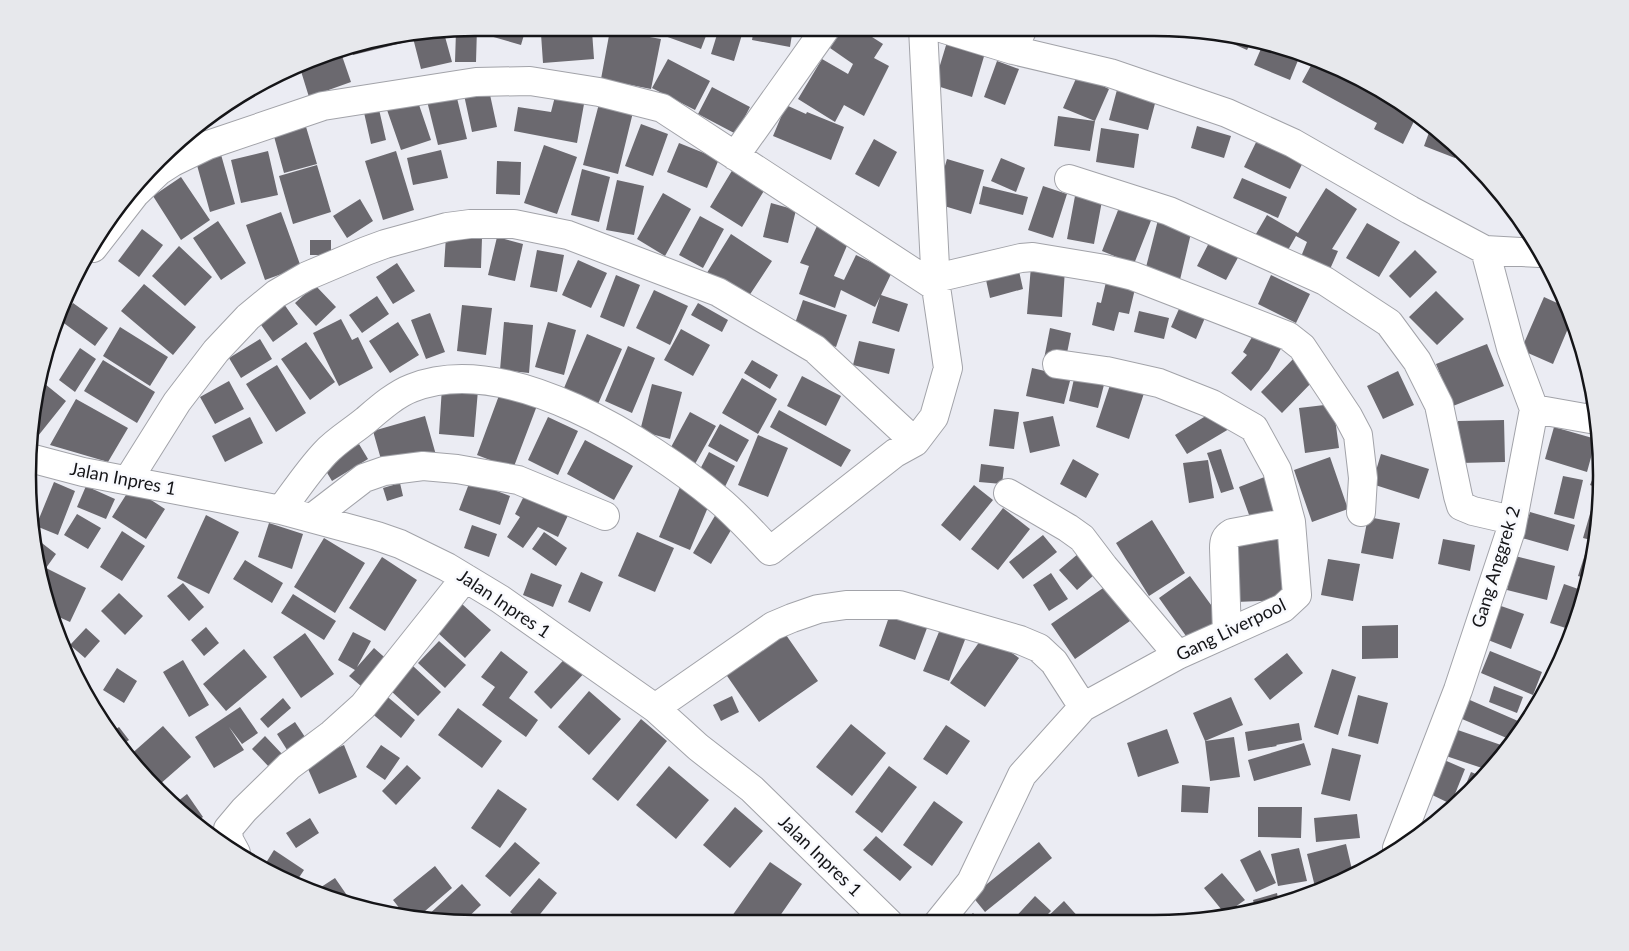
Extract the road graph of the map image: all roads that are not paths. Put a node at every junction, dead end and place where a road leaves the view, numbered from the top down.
1 (820, 36) edge
2 (923, 36) edge
3 (997, 36) edge
4 (1018, 39) edge
5 (735, 156) junction
6 (160, 171) edge
7 (1069, 179) dead end
8 (1485, 250) junction
9 (1532, 253) edge
10 (936, 282) junction
11 (1057, 364) dead end
12 (1534, 409) junction
13 (1589, 419) edge
14 (915, 442) junction
15 (37, 460) edge
16 (128, 480) junction
17 (1008, 493) dead end
18 (281, 510) junction
19 (1361, 512) dead end
20 (605, 516) dead end
21 (312, 518) junction
22 (1512, 520) junction
23 (1291, 522) junction
24 (465, 578) junction
25 (1227, 633) junction
26 (1178, 655) junction
27 (1083, 707) junction
28 (654, 708) junction
29 (1404, 837) edge
30 (229, 839) edge
31 (882, 915) edge
32 (944, 915) edge

1 - 5 street
2 - 10 street
3 - 4 street
4 - 8 street
5 - 6 street
5 - 10 street
7 - 22 street
8 - 9 street
8 - 12 street
10 - 14 street
10 - 19 street
11 - 23 street, Gang Liverpool
12 - 13 street
12 - 22 street, Gang Anggrek 2
14 - 16 street
14 - 18 street
15 - 16 street, Jalan Inpres 1
16 - 18 street, Jalan Inpres 1
17 - 26 street
18 - 21 street, Jalan Inpres 1
20 - 21 street
21 - 24 street, Jalan Inpres 1
22 - 29 street, Gang Anggrek 2
23 - 25 street, Gang Liverpool
23 - 25 street
24 - 28 street, Jalan Inpres 1
24 - 30 street
25 - 26 street, Gang Liverpool
26 - 27 street, Gang Liverpool
27 - 28 street
27 - 32 street, Gang Liverpool
28 - 31 street, Jalan Inpres 1

